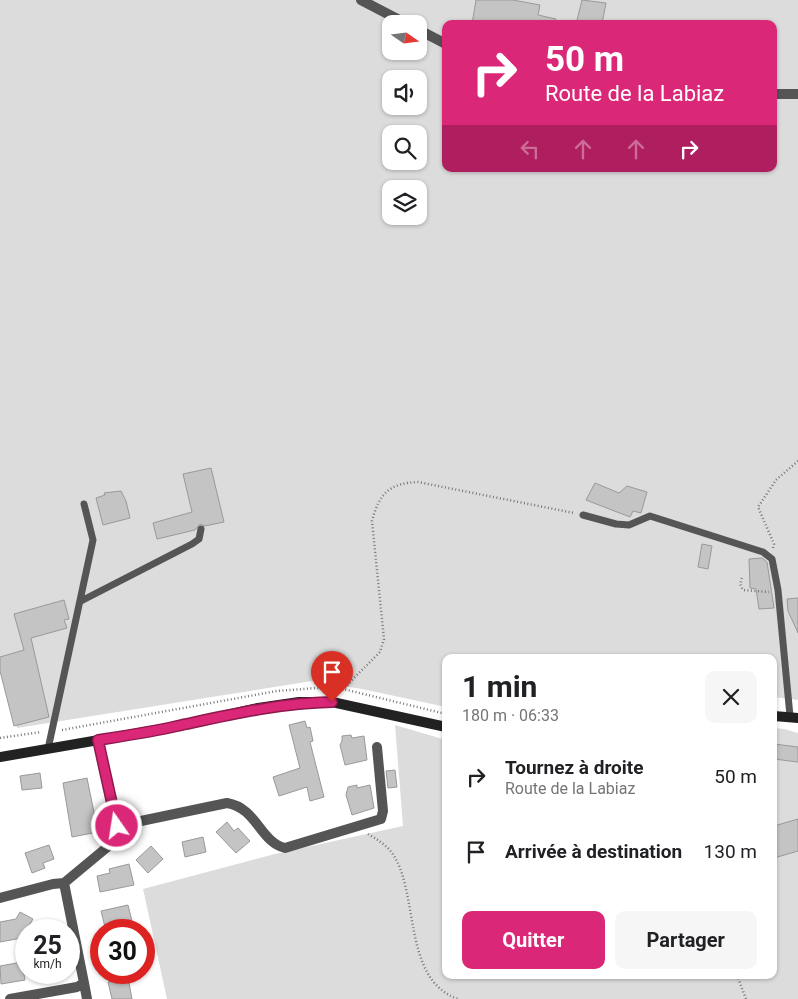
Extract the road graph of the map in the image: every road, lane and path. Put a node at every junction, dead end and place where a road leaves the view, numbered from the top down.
1 (361, 0) edge
2 (390, 15) edge
3 (428, 35) edge
4 (442, 42) edge
5 (777, 94) edge
6 (798, 94) edge
7 (798, 461) edge
8 (84, 504) dead end
9 (583, 515) joint
10 (201, 529) dead end
11 (772, 559) junction
12 (742, 578) dead end
13 (778, 590) junction
14 (81, 601) junction
15 (258, 694) dead end
16 (332, 702) junction
17 (777, 716) edge
18 (794, 717) edge
19 (442, 726) edge
20 (52, 731) junction
21 (0, 738) edge
22 (98, 740) junction
23 (377, 747) dead end
24 (48, 749) junction
25 (0, 756) edge
26 (117, 826) junction
27 (356, 827) junction
28 (64, 883) junction
29 (0, 898) edge
30 (738, 979) edge
31 (84, 983) junction
32 (56, 994) edge
33 (10, 999) edge
34 (87, 999) edge
35 (458, 999) edge
36 (746, 999) edge

1 - 2 street
3 - 4 street
5 - 6 street
7 - 11 path
8 - 14 lane
9 - 11 lane
9 - 16 path
10 - 14 lane
11 - 13 lane
12 - 13 path
13 - 18 lane
14 - 20 lane
15 - 20 path
16 - 19 main road
16 - 22 main road
17 - 18 main road
20 - 21 path
20 - 24 lane
22 - 24 main road
22 - 26 street
23 - 27 street
24 - 25 main road
26 - 27 street
26 - 28 street
27 - 35 path
28 - 29 street
28 - 31 street
30 - 36 path
31 - 32 street
31 - 34 street
32 - 33 street

